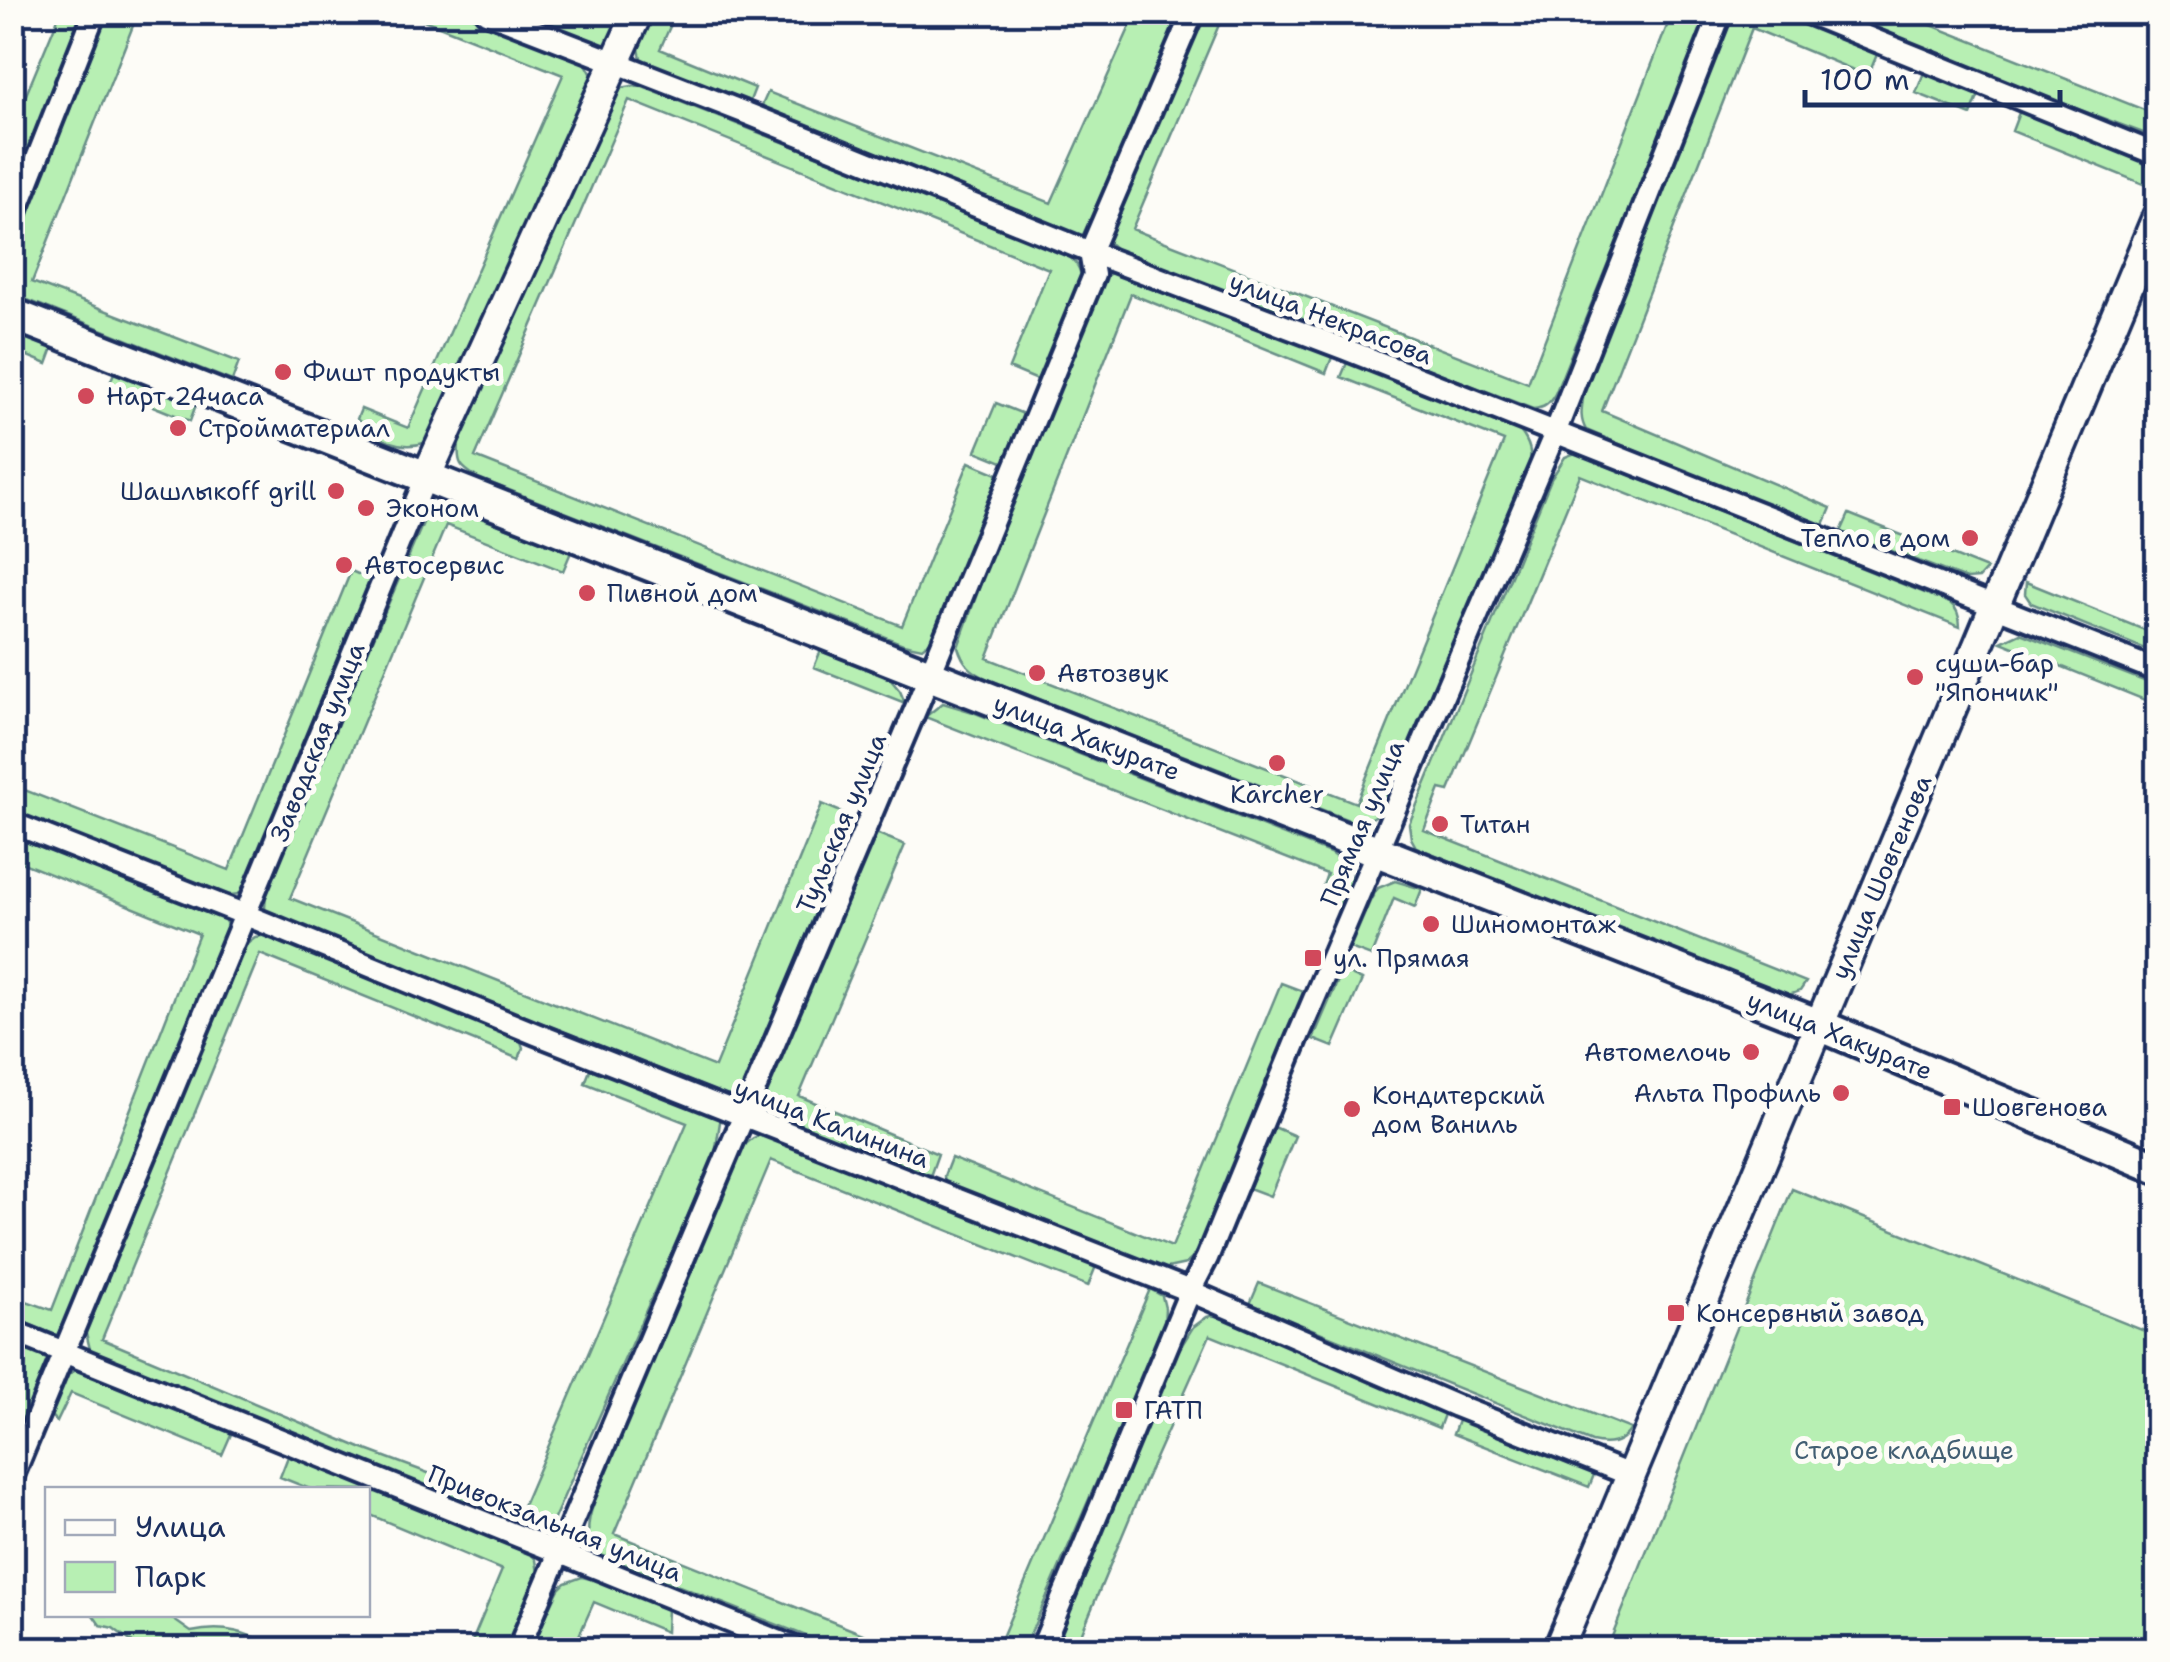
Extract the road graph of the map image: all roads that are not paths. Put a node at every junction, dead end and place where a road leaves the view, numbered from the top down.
1 (95, 12) edge
2 (486, 12) edge
3 (638, 12) edge
4 (1193, 12) edge
5 (1721, 12) edge
6 (1805, 12) edge
7 (614, 63) junction
8 (2158, 155) edge
9 (2158, 216) edge
10 (12, 222) edge
11 (1090, 252) junction
12 (12, 314) edge
13 (1555, 433) junction
14 (426, 477) junction
15 (1994, 606) junction
16 (2158, 671) edge
17 (930, 675) junction
18 (12, 823) edge
19 (1377, 852) junction
20 (246, 915) junction
21 (1818, 1025) junction
22 (744, 1116) junction
23 (2158, 1168) edge
24 (1190, 1290) junction
25 (12, 1331) edge
26 (66, 1352) junction
27 (1630, 1475) junction
28 (12, 1478) edge
29 (558, 1551) junction
30 (762, 1642) edge
31 (518, 1650) edge
32 (800, 1650) edge
33 (1041, 1650) edge
34 (1558, 1650) edge

1 - 10 street
2 - 7 street, улица Некрасова
3 - 7 main road, Заводская улица
4 - 11 street, Тульская улица
5 - 13 street, Прямая улица
6 - 8 street
7 - 11 street, улица Некрасова
7 - 14 main road, Заводская улица
9 - 15 main road, улица Шовгенова
11 - 13 street, улица Некрасова
11 - 17 street, Тульская улица
12 - 14 main road, улица Хакурате
13 - 15 street, улица Некрасова
13 - 19 street, Прямая улица
14 - 17 main road, улица Хакурате
14 - 20 street, Заводская улица
15 - 16 street, улица Некрасова
15 - 21 main road, улица Шовгенова
17 - 19 main road, улица Хакурате
17 - 22 street, Тульская улица
18 - 20 street, улица Калинина
19 - 21 main road, улица Хакурате
19 - 24 street, Прямая улица
20 - 22 street, улица Калинина
20 - 26 street, Заводская улица
21 - 23 main road, улица Хакурате
21 - 27 main road, улица Шовгенова
22 - 24 street, улица Калинина
22 - 29 street, Тульская улица
24 - 27 street, улица Калинина
24 - 33 street, Прямая улица
25 - 26 street, Привокзальная улица
26 - 28 street, Заводская улица
26 - 29 street, Привокзальная улица
27 - 34 main road, улица Шовгенова
29 - 30 street, Привокзальная улица
29 - 31 street, Тульская улица
30 - 32 street, Привокзальная улица

